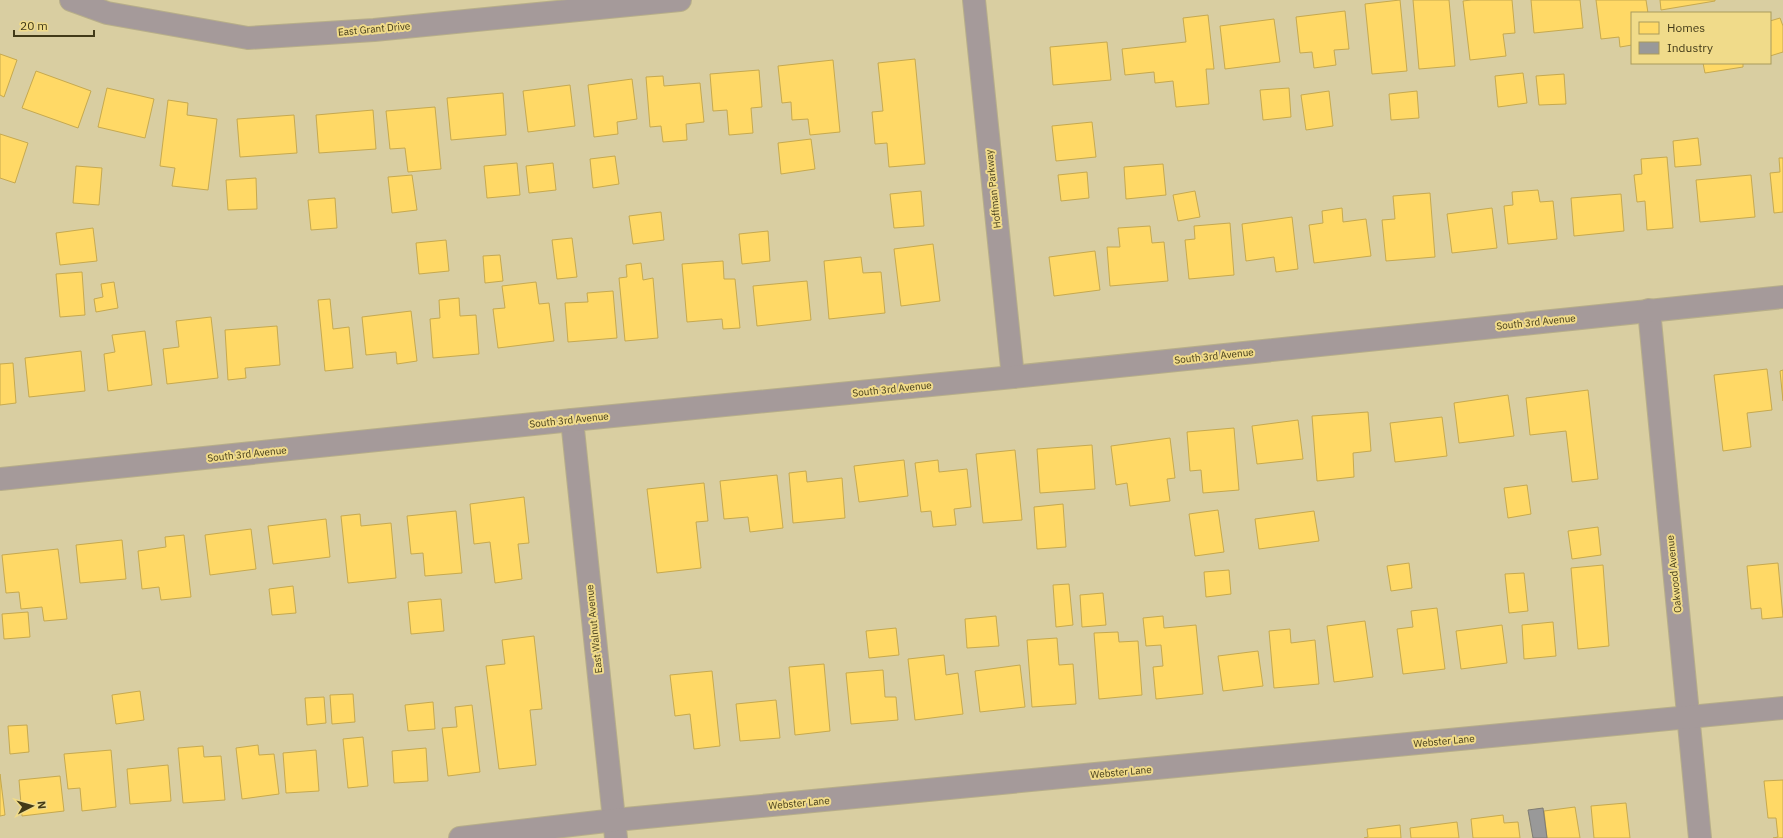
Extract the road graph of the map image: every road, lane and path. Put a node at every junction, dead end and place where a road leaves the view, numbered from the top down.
1 (71, 0) edge
2 (680, 0) edge
3 (974, 0) edge
4 (1783, 296) edge
5 (1649, 310) junction
6 (1013, 377) junction
7 (572, 420) junction
8 (0, 480) edge
9 (1783, 708) edge
10 (1688, 718) junction
11 (615, 829) edge
12 (460, 838) edge
13 (1700, 838) edge

1 - 2 street, East Grant Drive
3 - 6 street, Hoffman Parkway
4 - 5 street, South 3rd Avenue
5 - 6 street, South 3rd Avenue
5 - 10 street, Oakwood Avenue
6 - 7 street, South 3rd Avenue
7 - 8 street, South 3rd Avenue
7 - 11 street, East Walnut Avenue
9 - 10 street, Webster Lane
10 - 11 street, Webster Lane
10 - 13 street, Oakwood Avenue
11 - 12 street, Webster Lane

